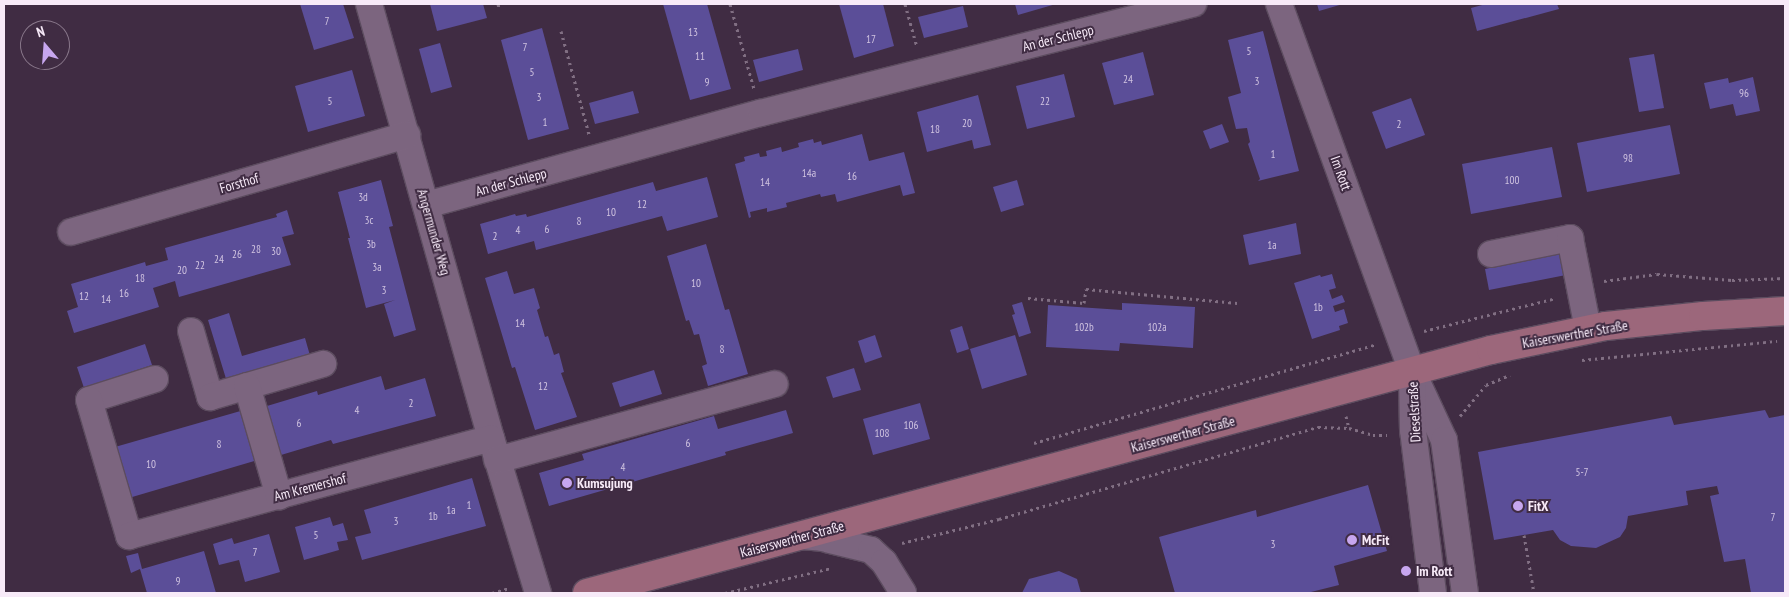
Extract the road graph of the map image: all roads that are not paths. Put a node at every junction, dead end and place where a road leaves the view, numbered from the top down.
1 (369, 4) edge
2 (1193, 4) edge
3 (1279, 4) edge
4 (406, 135) junction
5 (426, 205) junction
6 (71, 232) dead end
7 (1491, 254) dead end
8 (1785, 311) edge
9 (1588, 329) junction
10 (191, 331) dead end
11 (323, 364) dead end
12 (1412, 371) junction
13 (155, 379) dead end
14 (775, 384) dead end
15 (247, 386) junction
16 (494, 449) junction
17 (279, 496) junction
18 (800, 536) junction
19 (538, 593) edge
20 (588, 593) edge
21 (903, 593) edge
22 (1433, 593) edge
23 (1464, 593) edge

1 - 4 street, Angermunder Weg
2 - 5 street, An der Schlepp
3 - 12 street, Im Rott
4 - 5 street, Angermunder Weg
4 - 6 street, Forsthof
5 - 16 street, Angermunder Weg
7 - 9 street
8 - 9 main road, Kaiserswerther Straße
9 - 12 main road, Kaiserswerther Straße
10 - 15 street
11 - 15 street
12 - 18 main road, Kaiserswerther Straße
12 - 22 street, Dieselstraße
12 - 23 street, Dieselstraße
13 - 17 street, Am Kremershof
14 - 16 street
15 - 17 street
16 - 17 street, Am Kremershof
16 - 19 street, Angermunder Weg
18 - 20 main road, Kaiserswerther Straße
18 - 21 street

